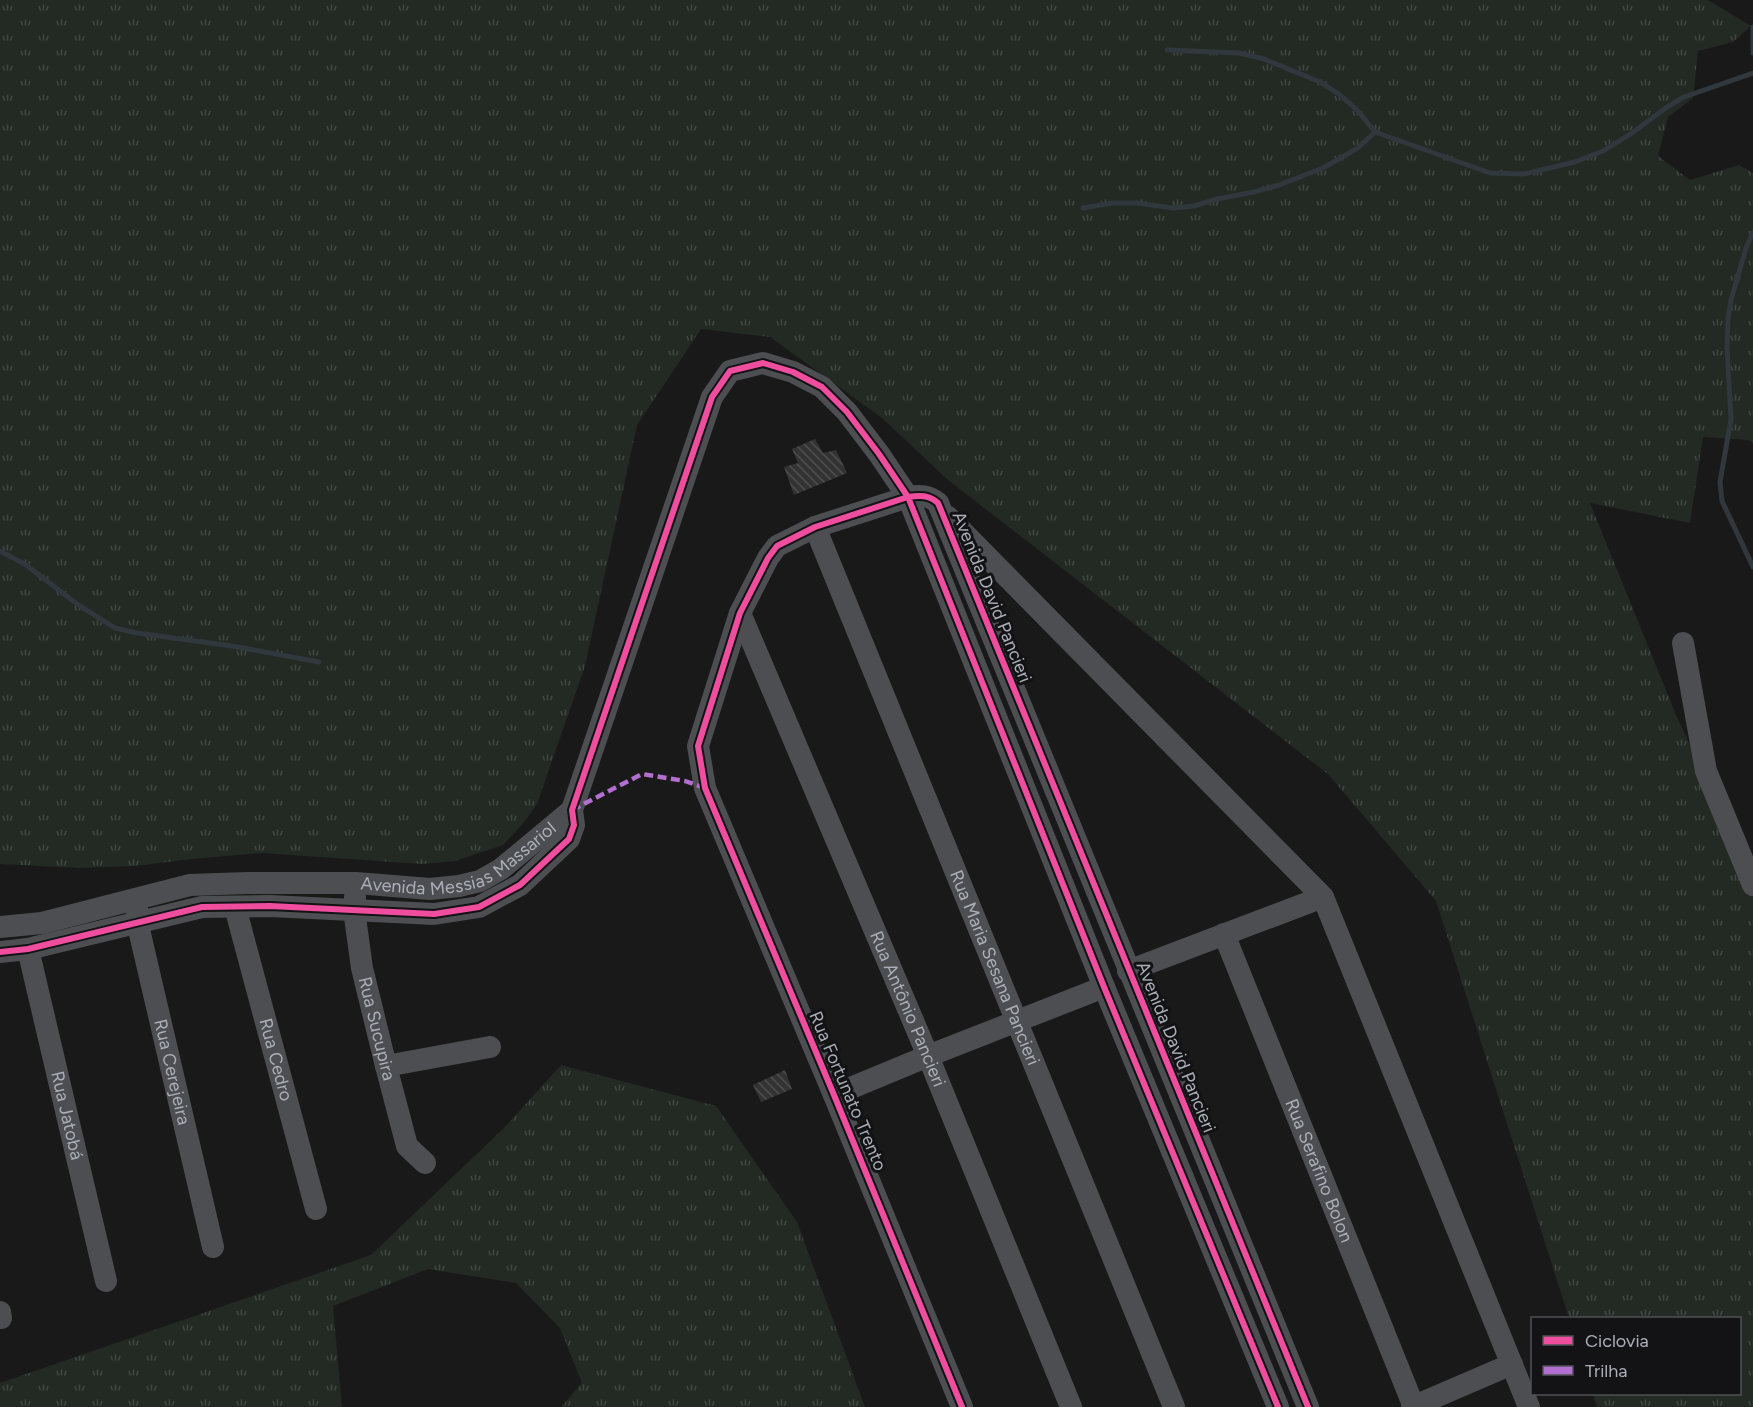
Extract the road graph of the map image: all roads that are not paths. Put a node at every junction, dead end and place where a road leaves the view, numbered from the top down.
1 (908, 498) junction
2 (940, 510) junction
3 (815, 527) junction
4 (741, 614) junction
5 (1683, 643) dead end
6 (572, 810) junction
7 (356, 884) junction
8 (1753, 885) edge
9 (138, 897) junction
10 (1323, 897) junction
11 (235, 907) junction
12 (354, 910) junction
13 (137, 921) junction
14 (0, 927) edge
15 (1224, 934) junction
16 (28, 949) junction
17 (0, 952) edge
18 (1128, 971) junction
19 (1104, 987) junction
20 (1016, 1022) junction
21 (490, 1047) dead end
22 (927, 1056) junction
23 (386, 1066) junction
24 (834, 1095) junction
25 (425, 1163) dead end
26 (316, 1209) dead end
27 (213, 1246) dead end
28 (106, 1281) dead end
29 (1512, 1364) junction
30 (962, 1407) edge
31 (1071, 1407) edge
32 (1174, 1407) edge
33 (1278, 1407) edge
34 (1308, 1407) edge
35 (1414, 1407) edge
36 (1529, 1407) edge

1 - 2 street, Avenida David Pancieri
1 - 3 street, Rua Fortunato Trento
1 - 6 street
1 - 19 street
2 - 10 street
2 - 18 street, Avenida David Pancieri
3 - 4 street, Rua Fortunato Trento
3 - 20 street, Rua Maria Sesana Pancieri
4 - 22 street, Rua Antônio Pancieri
4 - 24 street, Rua Fortunato Trento
5 - 8 street
6 - 7 street, Avenida Messias Massariol
6 - 12 street, Avenida Messias Massariol
7 - 9 street, Avenida Messias Massariol
7 - 12 street, Rua Sucupira
9 - 13 street, Rua Cerejeira
9 - 14 street, Avenida Messias Massariol
10 - 15 street
10 - 29 street
11 - 12 street, Avenida Messias Massariol
11 - 13 street, Avenida Messias Massariol
11 - 26 street, Rua Cedro
12 - 23 street, Rua Sucupira
13 - 16 street, Avenida Messias Massariol
13 - 27 street, Rua Cerejeira
15 - 18 street
15 - 35 street, Rua Serafino Bolon
16 - 17 street, Avenida Messias Massariol
16 - 28 street, Rua Jatobá
18 - 34 street, Avenida David Pancieri
19 - 20 street
19 - 33 street
20 - 22 street
20 - 32 street, Rua Maria Sesana Pancieri
21 - 23 street
22 - 24 street
22 - 31 street, Rua Antônio Pancieri
23 - 25 street, Rua Sucupira
24 - 30 street, Rua Fortunato Trento
29 - 35 street
29 - 36 street

